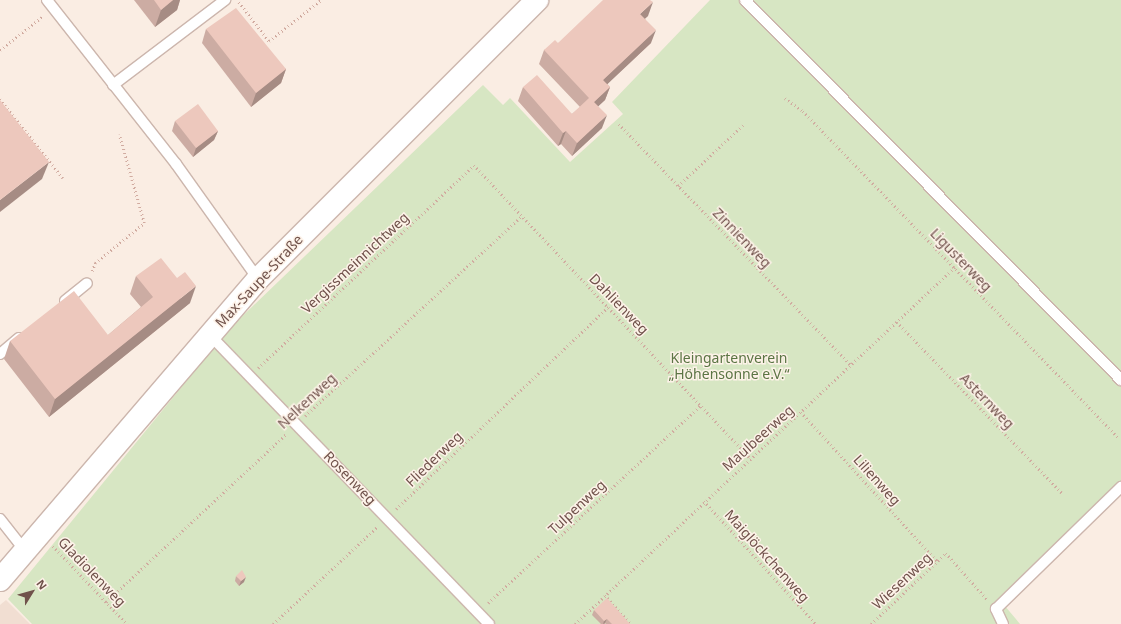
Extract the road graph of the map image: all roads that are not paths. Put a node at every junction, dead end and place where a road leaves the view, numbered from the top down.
1 (224, 0) edge
2 (537, 0) edge
3 (745, 0) edge
4 (50, 4) edge
5 (113, 85) junction
6 (258, 279) junction
7 (87, 283) road end
8 (56, 308) edge
9 (31, 328) edge
10 (210, 334) junction
11 (0, 354) edge
12 (1121, 380) edge
13 (1121, 487) edge
14 (0, 519) edge
15 (4, 529) edge
16 (26, 552) junction
17 (0, 580) edge
18 (489, 624) edge
19 (1003, 624) edge

1 - 5 lane
2 - 6 street, Max-Saupe-Straße
3 - 12 lane
4 - 5 lane
5 - 6 lane
6 - 10 street, Max-Saupe-Straße
7 - 8 lane
9 - 11 lane
10 - 16 street, Max-Saupe-Straße
10 - 18 lane, Rosenweg
13 - 19 lane
14 - 15 lane
15 - 16 lane
16 - 17 street, Max-Saupe-Straße

